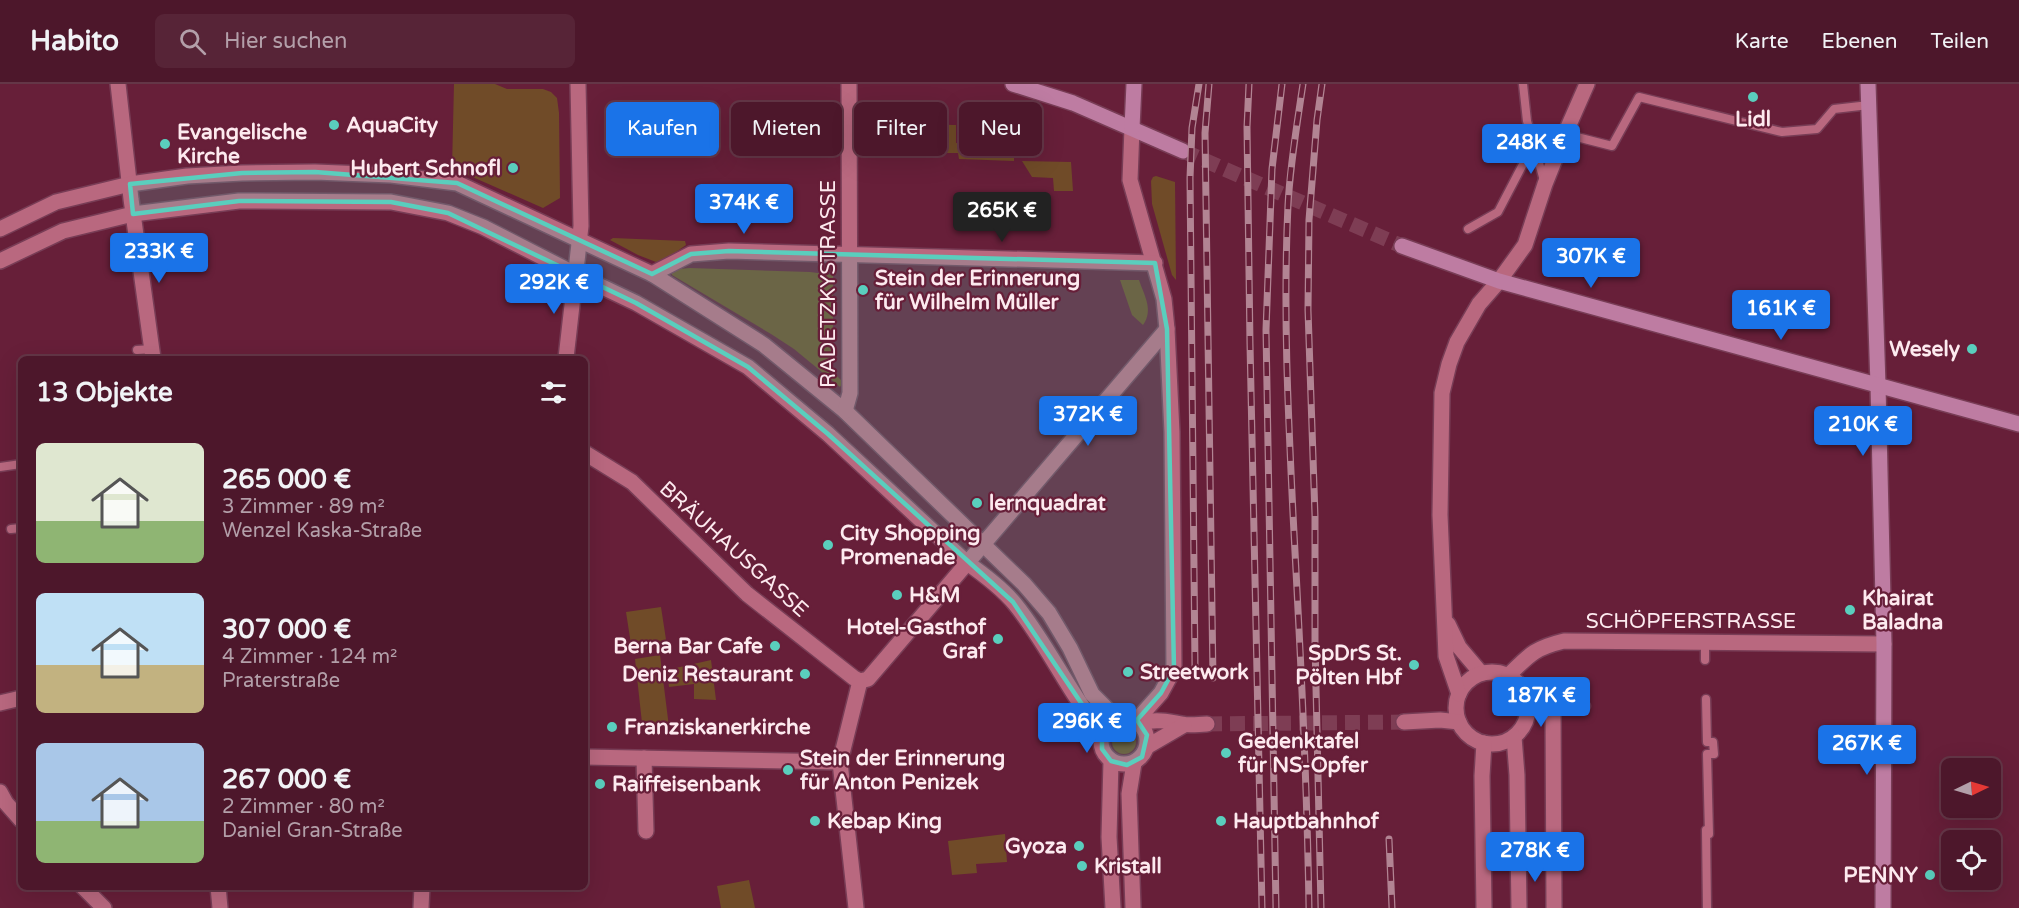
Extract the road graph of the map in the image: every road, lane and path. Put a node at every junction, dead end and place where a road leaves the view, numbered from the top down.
1 (118, 84) edge
2 (578, 84) edge
3 (849, 84) edge
4 (1013, 84) edge
5 (1134, 84) edge
6 (1523, 84) edge
7 (1587, 84) edge
8 (1869, 84) edge
9 (1869, 105) junction
10 (1132, 128) junction
11 (1564, 134) junction
12 (1533, 145) junction
13 (1184, 151) tunnel mouth
14 (130, 184) junction
15 (1545, 184) junction
16 (133, 214) junction
17 (0, 229) edge
18 (1468, 229) dead end
19 (580, 241) junction
20 (1402, 246) tunnel mouth
21 (848, 255) junction
22 (0, 261) edge
23 (1155, 263) junction
24 (575, 274) junction
25 (652, 274) junction
26 (1499, 281) junction
27 (1167, 329) junction
28 (147, 353) edge
29 (566, 356) edge
30 (1878, 385) junction
31 (845, 411) junction
32 (2019, 424) edge
33 (588, 454) edge
34 (18, 464) edge
35 (0, 467) edge
36 (18, 528) edge
37 (11, 529) dead end
38 (984, 544) junction
39 (966, 562) junction
40 (1444, 616) junction
41 (1705, 642) junction
42 (1884, 644) junction
43 (1705, 660) dead end
44 (1481, 673) junction
45 (1509, 675) junction
46 (857, 680) junction
47 (1459, 694) junction
48 (18, 699) edge
49 (1706, 699) dead end
50 (1529, 702) junction
51 (0, 703) edge
52 (1553, 706) junction
53 (1586, 706) dead end
54 (1117, 719) junction
55 (1137, 722) junction
56 (1404, 722) tunnel mouth
57 (1459, 722) junction
58 (1207, 724) tunnel mouth
59 (1184, 725) junction
60 (1102, 734) junction
61 (1514, 738) junction
62 (1484, 743) junction
63 (1148, 746) junction
64 (588, 757) edge
65 (644, 758) junction
66 (1111, 761) junction
67 (840, 762) junction
68 (1134, 763) junction
69 (0, 792) edge
70 (1705, 792) dead end
71 (18, 817) edge
72 (646, 831) dead end
73 (1708, 836) junction
74 (86, 890) edge
75 (218, 890) edge
76 (422, 890) edge
77 (104, 908) edge
78 (220, 908) edge
79 (421, 908) edge
80 (856, 908) edge
81 (1113, 908) edge
82 (1133, 908) edge
83 (1484, 908) edge
84 (1519, 908) edge
85 (1554, 908) edge
86 (1707, 908) edge
87 (1883, 908) edge

1 - 14 street
2 - 19 street
3 - 21 street, RADETZKYSTRASSE
4 - 10 main road
5 - 10 main road
6 - 12 lane
7 - 11 street
8 - 9 main road
9 - 11 lane
9 - 30 main road
10 - 13 main road
10 - 23 street
11 - 15 street
12 - 15 lane
12 - 18 lane
14 - 16 street
14 - 17 street
14 - 19 street
15 - 26 street
16 - 22 street
16 - 24 street
16 - 28 street
19 - 24 street
19 - 25 street
20 - 26 main road
21 - 23 street
21 - 25 street
21 - 31 street, RADETZKYSTRASSE
23 - 27 street
24 - 29 street
24 - 39 street
25 - 31 street
26 - 30 main road
26 - 40 street
27 - 38 street
27 - 55 street
30 - 32 main road
30 - 42 main road
31 - 38 street
33 - 46 street, BRÄUHAUSGASSE
34 - 35 lane
36 - 37 lane
38 - 39 street
38 - 54 street
39 - 46 street
39 - 60 street
40 - 44 street
40 - 47 street
41 - 42 street, SCHÖPFERSTRASSE
41 - 43 lane
41 - 45 street, SCHÖPFERSTRASSE
42 - 87 main road
44 - 45 street
44 - 47 street
45 - 50 street
46 - 67 street
47 - 57 street
48 - 51 street
49 - 73 lane
50 - 52 street
50 - 61 street
52 - 53 lane
52 - 85 street
54 - 55 street
54 - 60 street
55 - 59 street
55 - 63 street
56 - 57 street
57 - 62 street
58 - 59 street
59 - 63 street
60 - 66 street
61 - 62 street
61 - 84 street
62 - 83 street
63 - 68 street
64 - 65 street
65 - 67 street
65 - 72 street
66 - 68 street
66 - 81 street
67 - 80 street
68 - 82 street
69 - 71 street
70 - 73 lane
73 - 86 lane
74 - 77 street
75 - 78 street
76 - 79 street

